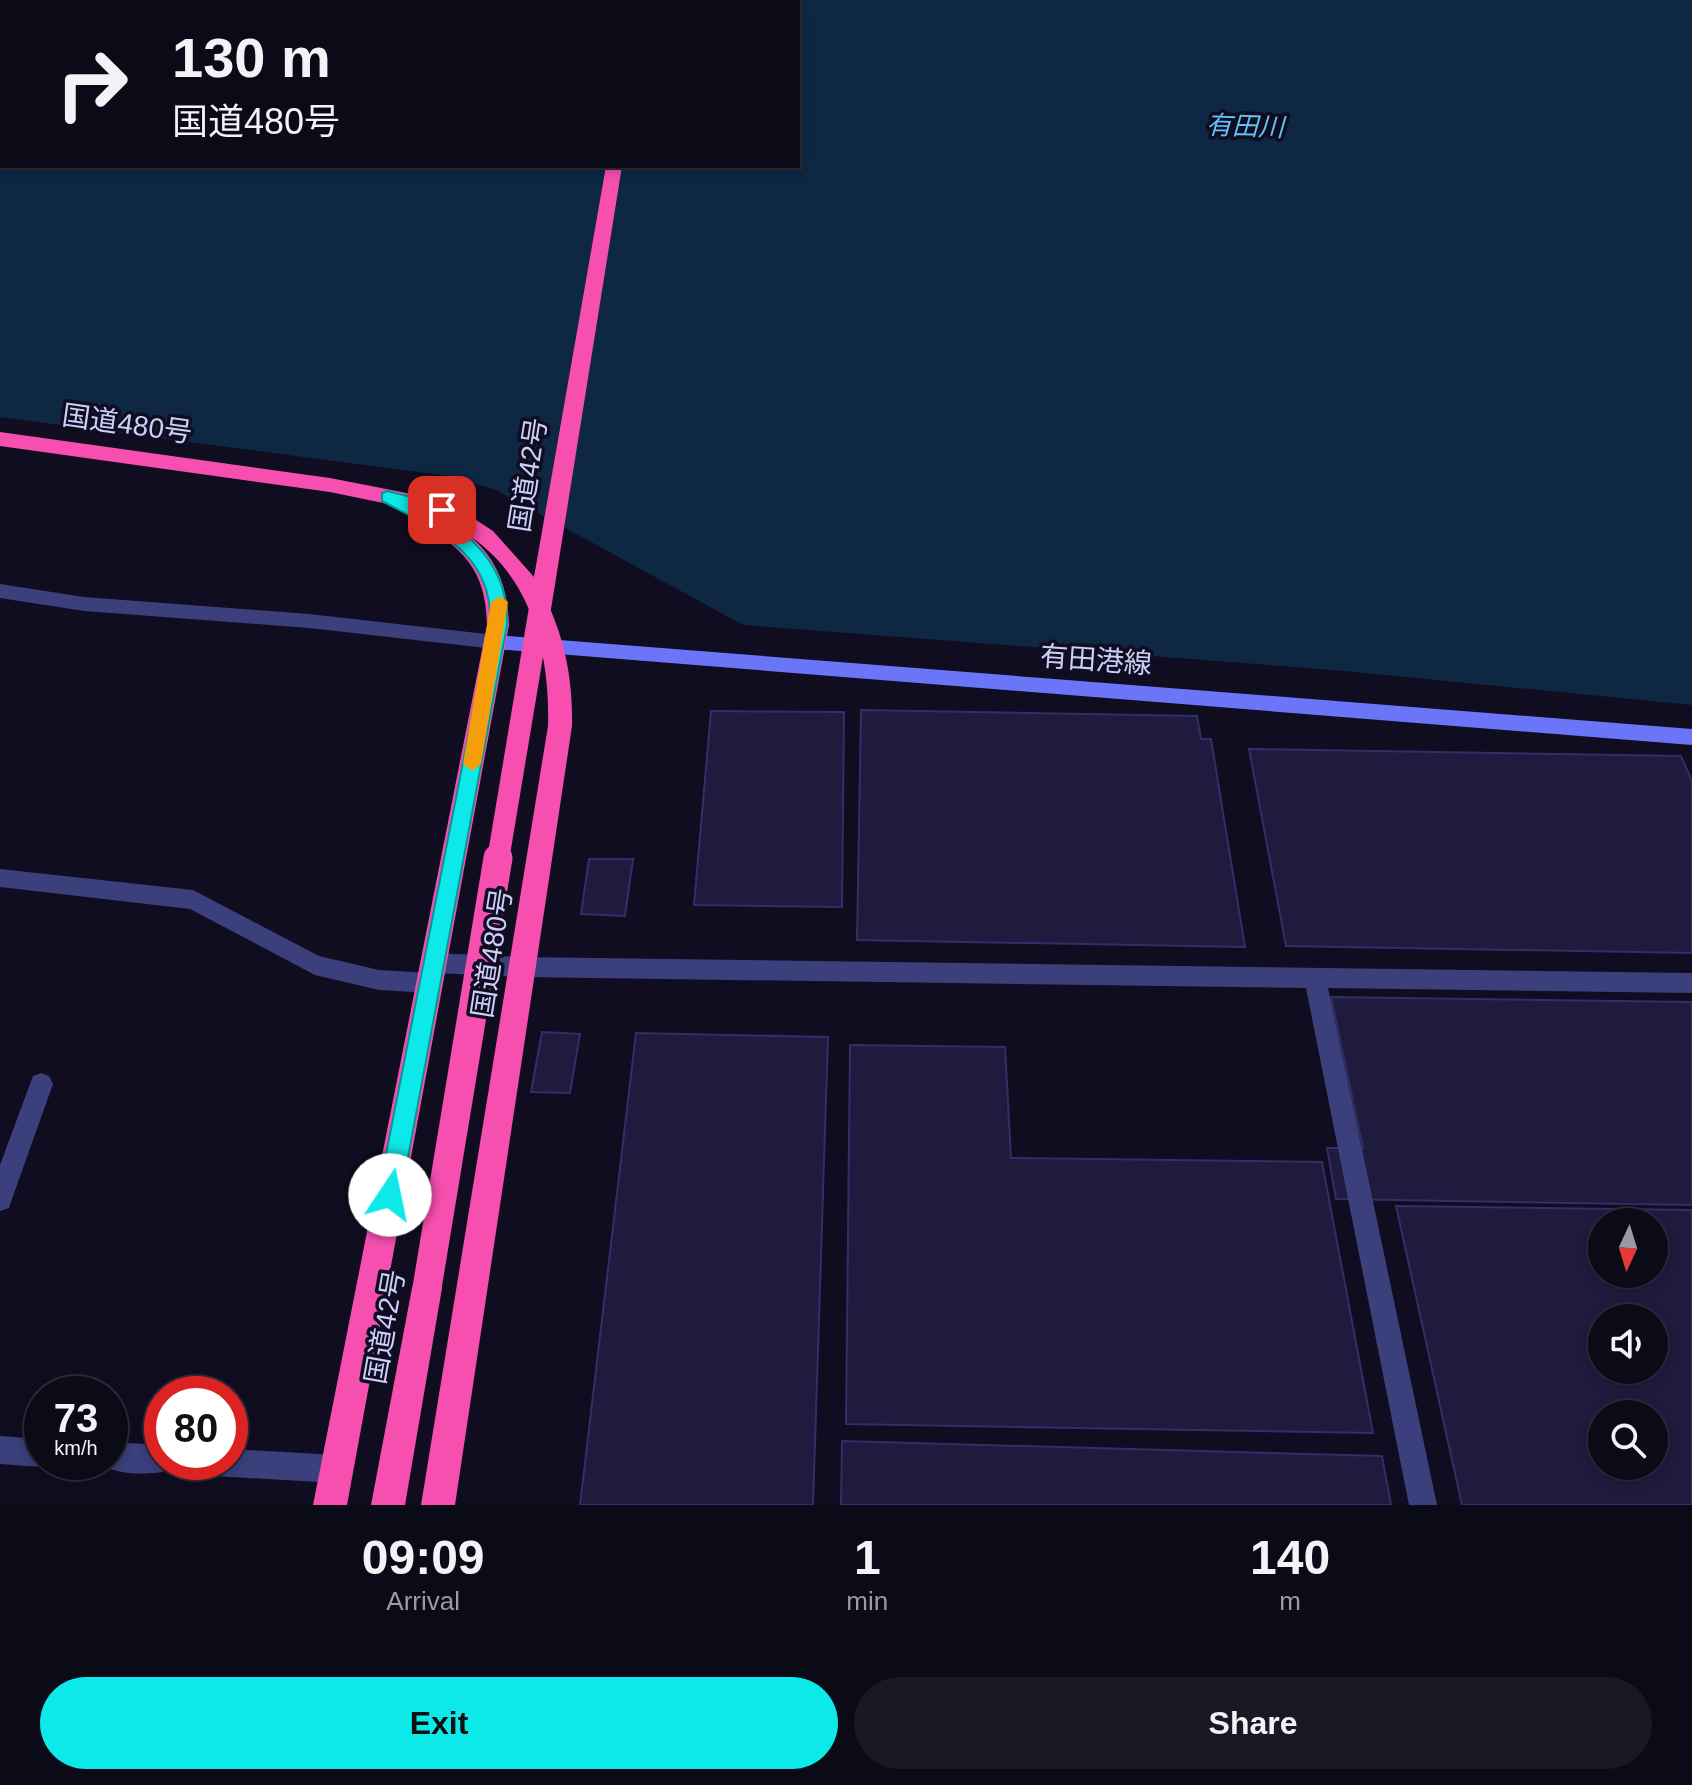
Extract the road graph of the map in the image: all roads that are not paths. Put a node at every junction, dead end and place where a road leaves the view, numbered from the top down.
1 (614, 168) edge
2 (0, 439) edge
3 (387, 497) junction
4 (0, 591) edge
5 (495, 642) junction
6 (556, 649) junction
7 (1692, 737) edge
8 (0, 878) edge
9 (522, 967) junction
10 (433, 973) junction
11 (1315, 978) junction
12 (1692, 983) edge
13 (41, 1084) dead end
14 (0, 1199) edge
15 (0, 1450) edge
16 (24, 1452) edge
17 (248, 1464) edge
18 (336, 1469) junction
19 (330, 1505) edge
20 (388, 1505) edge
21 (438, 1505) edge
22 (1423, 1505) edge

1 - 20 highway, 国道42号, bridge
2 - 3 highway, 国道480号
3 - 5 highway, 国道480号
3 - 6 highway, 国道480号
4 - 5 street
5 - 6 main road, 有田港線
5 - 10 highway, 国道480号
6 - 7 main road, 有田港線
6 - 9 highway, 国道480号
8 - 10 street
9 - 10 street
9 - 11 street
9 - 21 highway, 国道480号
10 - 18 highway, 国道480号
11 - 12 street
11 - 22 street
13 - 14 street
15 - 16 street
17 - 18 street
18 - 19 highway, 国道480号

